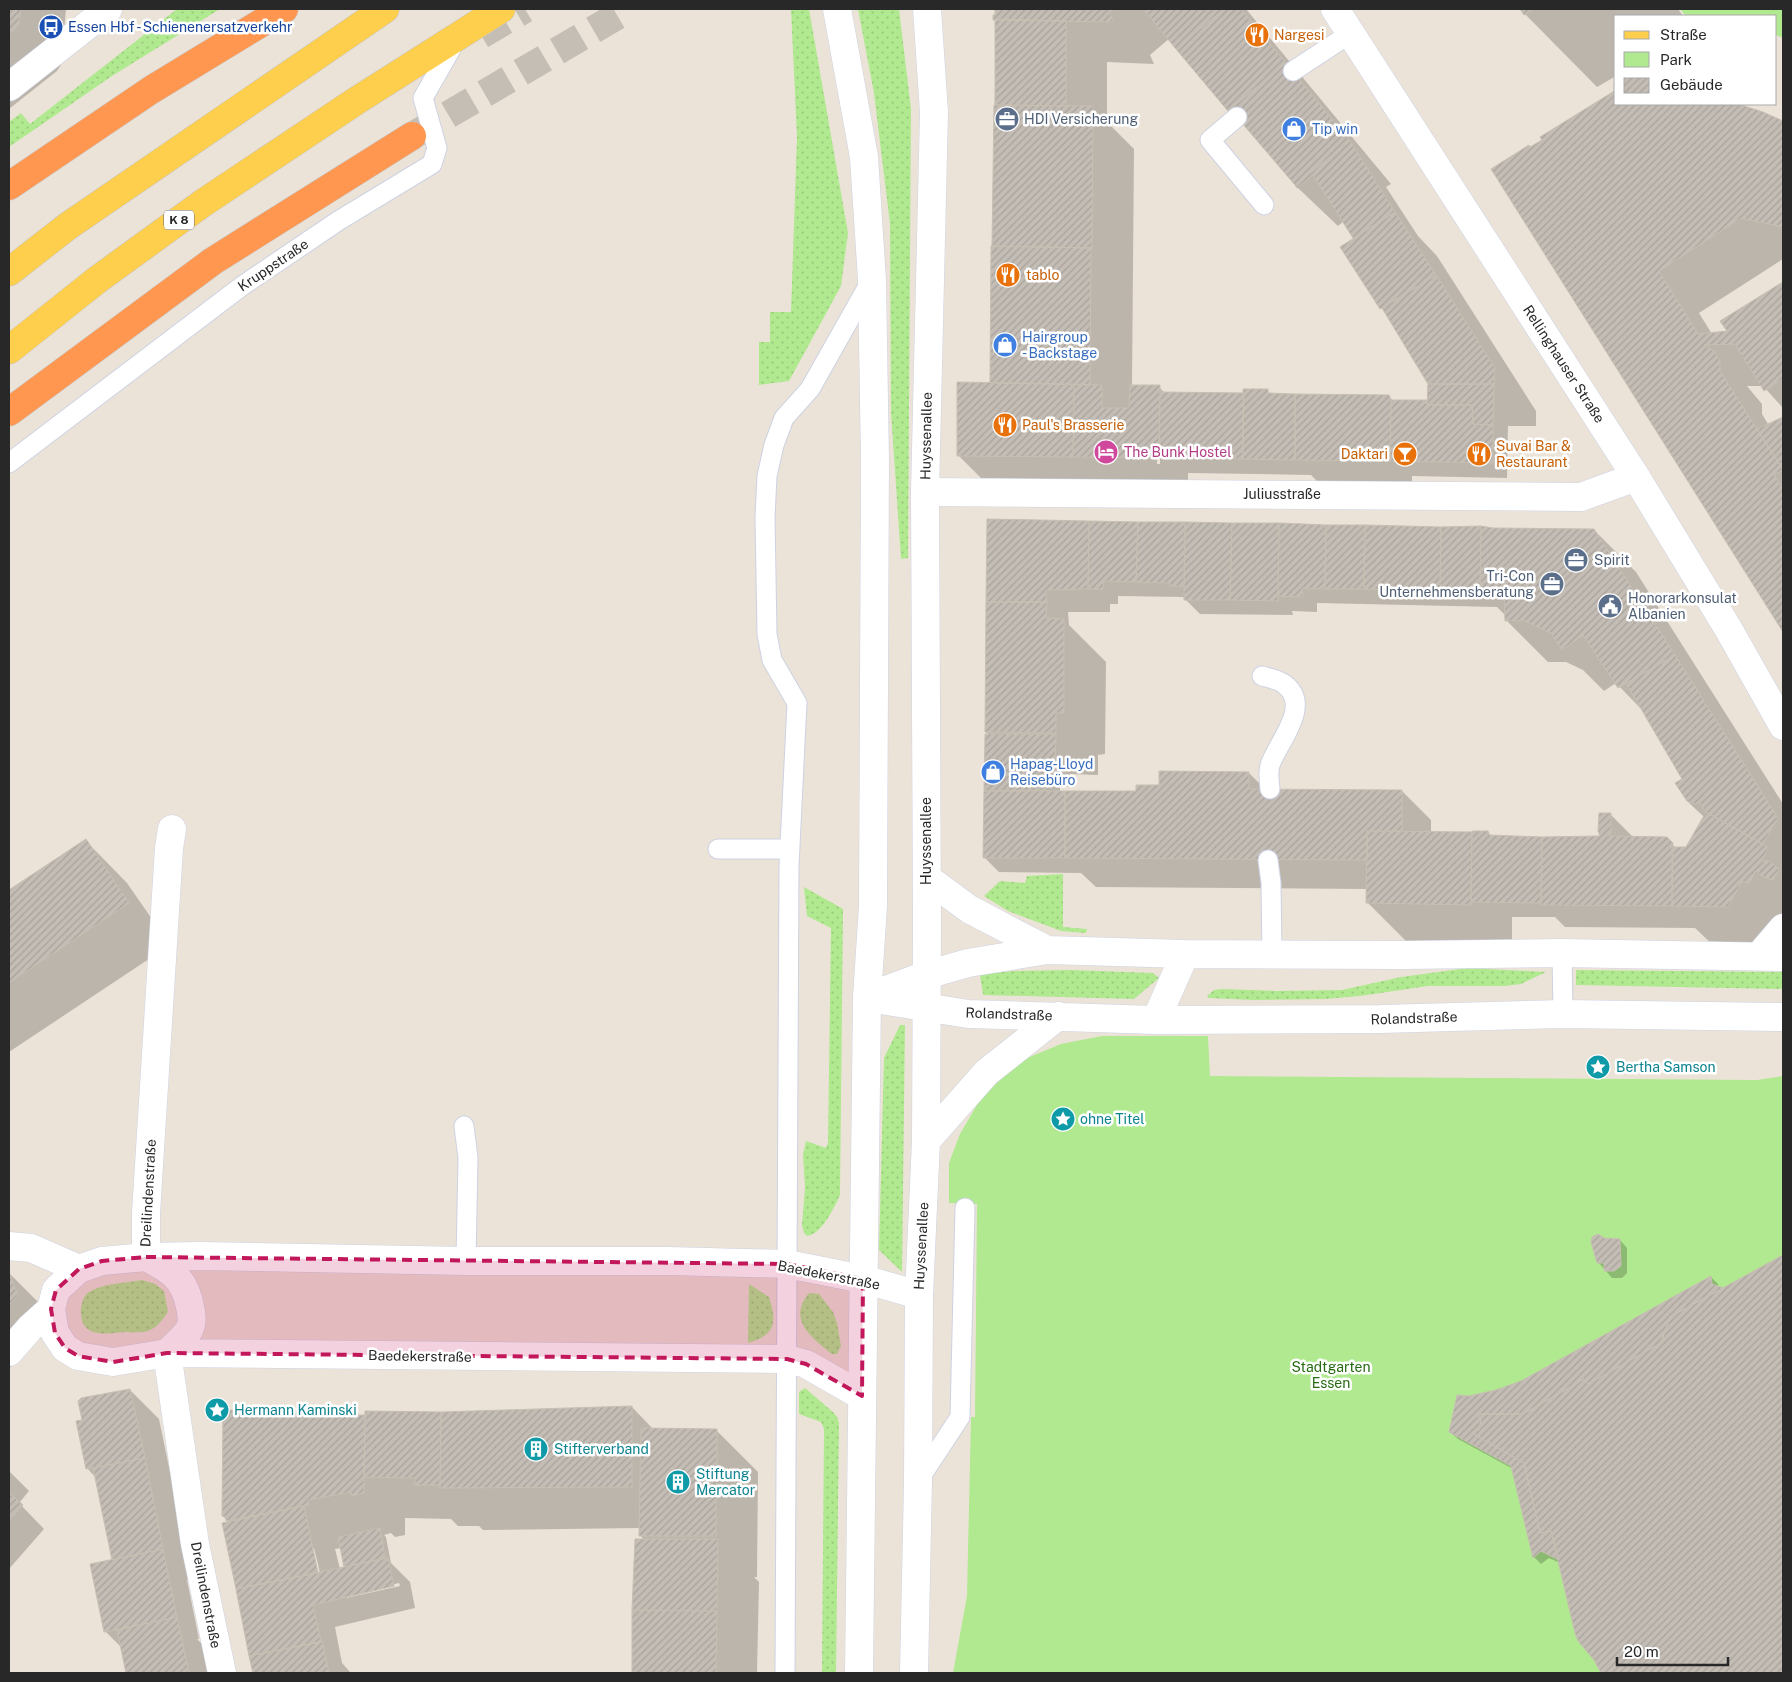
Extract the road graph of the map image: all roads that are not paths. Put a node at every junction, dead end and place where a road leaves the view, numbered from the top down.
1 (108, 9) edge
2 (284, 9) edge
3 (385, 9) edge
4 (501, 9) edge
5 (837, 9) edge
6 (927, 9) edge
7 (1335, 9) edge
8 (1351, 33) junction
9 (460, 34) junction
10 (1293, 71) dead end
11 (9, 87) edge
12 (1237, 117) dead end
13 (412, 136) tunnel mouth
14 (9, 186) edge
15 (1264, 205) dead end
16 (9, 272) edge
17 (872, 280) junction
18 (9, 350) edge
19 (9, 412) edge
20 (9, 463) edge
21 (1636, 478) junction
22 (924, 492) junction
23 (1262, 676) dead end
24 (1783, 726) edge
25 (1270, 789) dead end
26 (172, 829) dead end
27 (718, 848) dead end
28 (790, 849) junction
29 (1268, 860) dead end
30 (927, 878) junction
31 (1783, 928) edge
32 (1047, 950) junction
33 (1562, 953) junction
34 (1186, 954) junction
35 (1272, 955) junction
36 (1771, 956) edge
37 (926, 976) junction
38 (868, 997) junction
39 (927, 1006) junction
40 (1563, 1014) junction
41 (1058, 1016) junction
42 (1783, 1017) edge
43 (1156, 1020) junction
44 (464, 1126) dead end
45 (926, 1142) junction
46 (965, 1208) dead end
47 (9, 1246) edge
48 (146, 1257) junction
49 (466, 1261) junction
50 (787, 1264) junction
51 (79, 1269) junction
52 (863, 1279) junction
53 (919, 1295) junction
54 (51, 1309) junction
55 (9, 1352) edge
56 (167, 1353) junction
57 (787, 1359) junction
58 (862, 1396) junction
59 (918, 1482) junction
60 (222, 1673) edge
61 (785, 1673) edge
62 (859, 1673) edge
63 (914, 1673) edge

1 - 11 street
2 - 14 highway
3 - 16 main road
4 - 9 main road, Kruppstraße / K 8
5 - 17 street
6 - 22 street, Huyssenallee
7 - 8 street, Rellinghauser Straße
8 - 10 lane
8 - 21 street, Rellinghauser Straße
9 - 18 main road, Kruppstraße / K 8
9 - 20 lane, Kruppstraße
12 - 15 lane
13 - 19 highway
17 - 28 lane
17 - 38 street
21 - 22 street, Juliusstraße
21 - 24 street, Rellinghauser Straße
22 - 30 street, Huyssenallee
23 - 25 lane
26 - 48 street, Dreilindenstraße
27 - 28 lane
28 - 50 lane
29 - 35 lane
30 - 32 street
30 - 37 street, Huyssenallee
31 - 36 street
32 - 34 street
32 - 37 street
33 - 35 street
33 - 36 street
33 - 40 lane
34 - 35 street
34 - 43 street
37 - 38 street
37 - 39 street, Huyssenallee
38 - 39 street, Rolandstraße
38 - 52 street
39 - 41 street, Rolandstraße
39 - 45 street, Huyssenallee
40 - 42 street, Rolandstraße
40 - 43 street, Rolandstraße
41 - 43 street, Rolandstraße
41 - 45 street
44 - 49 lane
45 - 53 street, Huyssenallee
46 - 59 lane
47 - 51 street
48 - 49 street, Baedekerstraße
48 - 51 street, Baedekerstraße
48 - 56 street, Dreilindenstraße
49 - 50 street, Baedekerstraße
50 - 52 street, Baedekerstraße
50 - 57 lane
51 - 54 street, Baedekerstraße
52 - 53 street, Baedekerstraße
52 - 58 street
53 - 59 street, Huyssenallee
54 - 55 street
54 - 56 street, Baedekerstraße
56 - 57 street, Baedekerstraße
56 - 60 street, Dreilindenstraße
57 - 58 street, Baedekerstraße
57 - 61 lane
58 - 62 street
59 - 63 street, Huyssenallee

